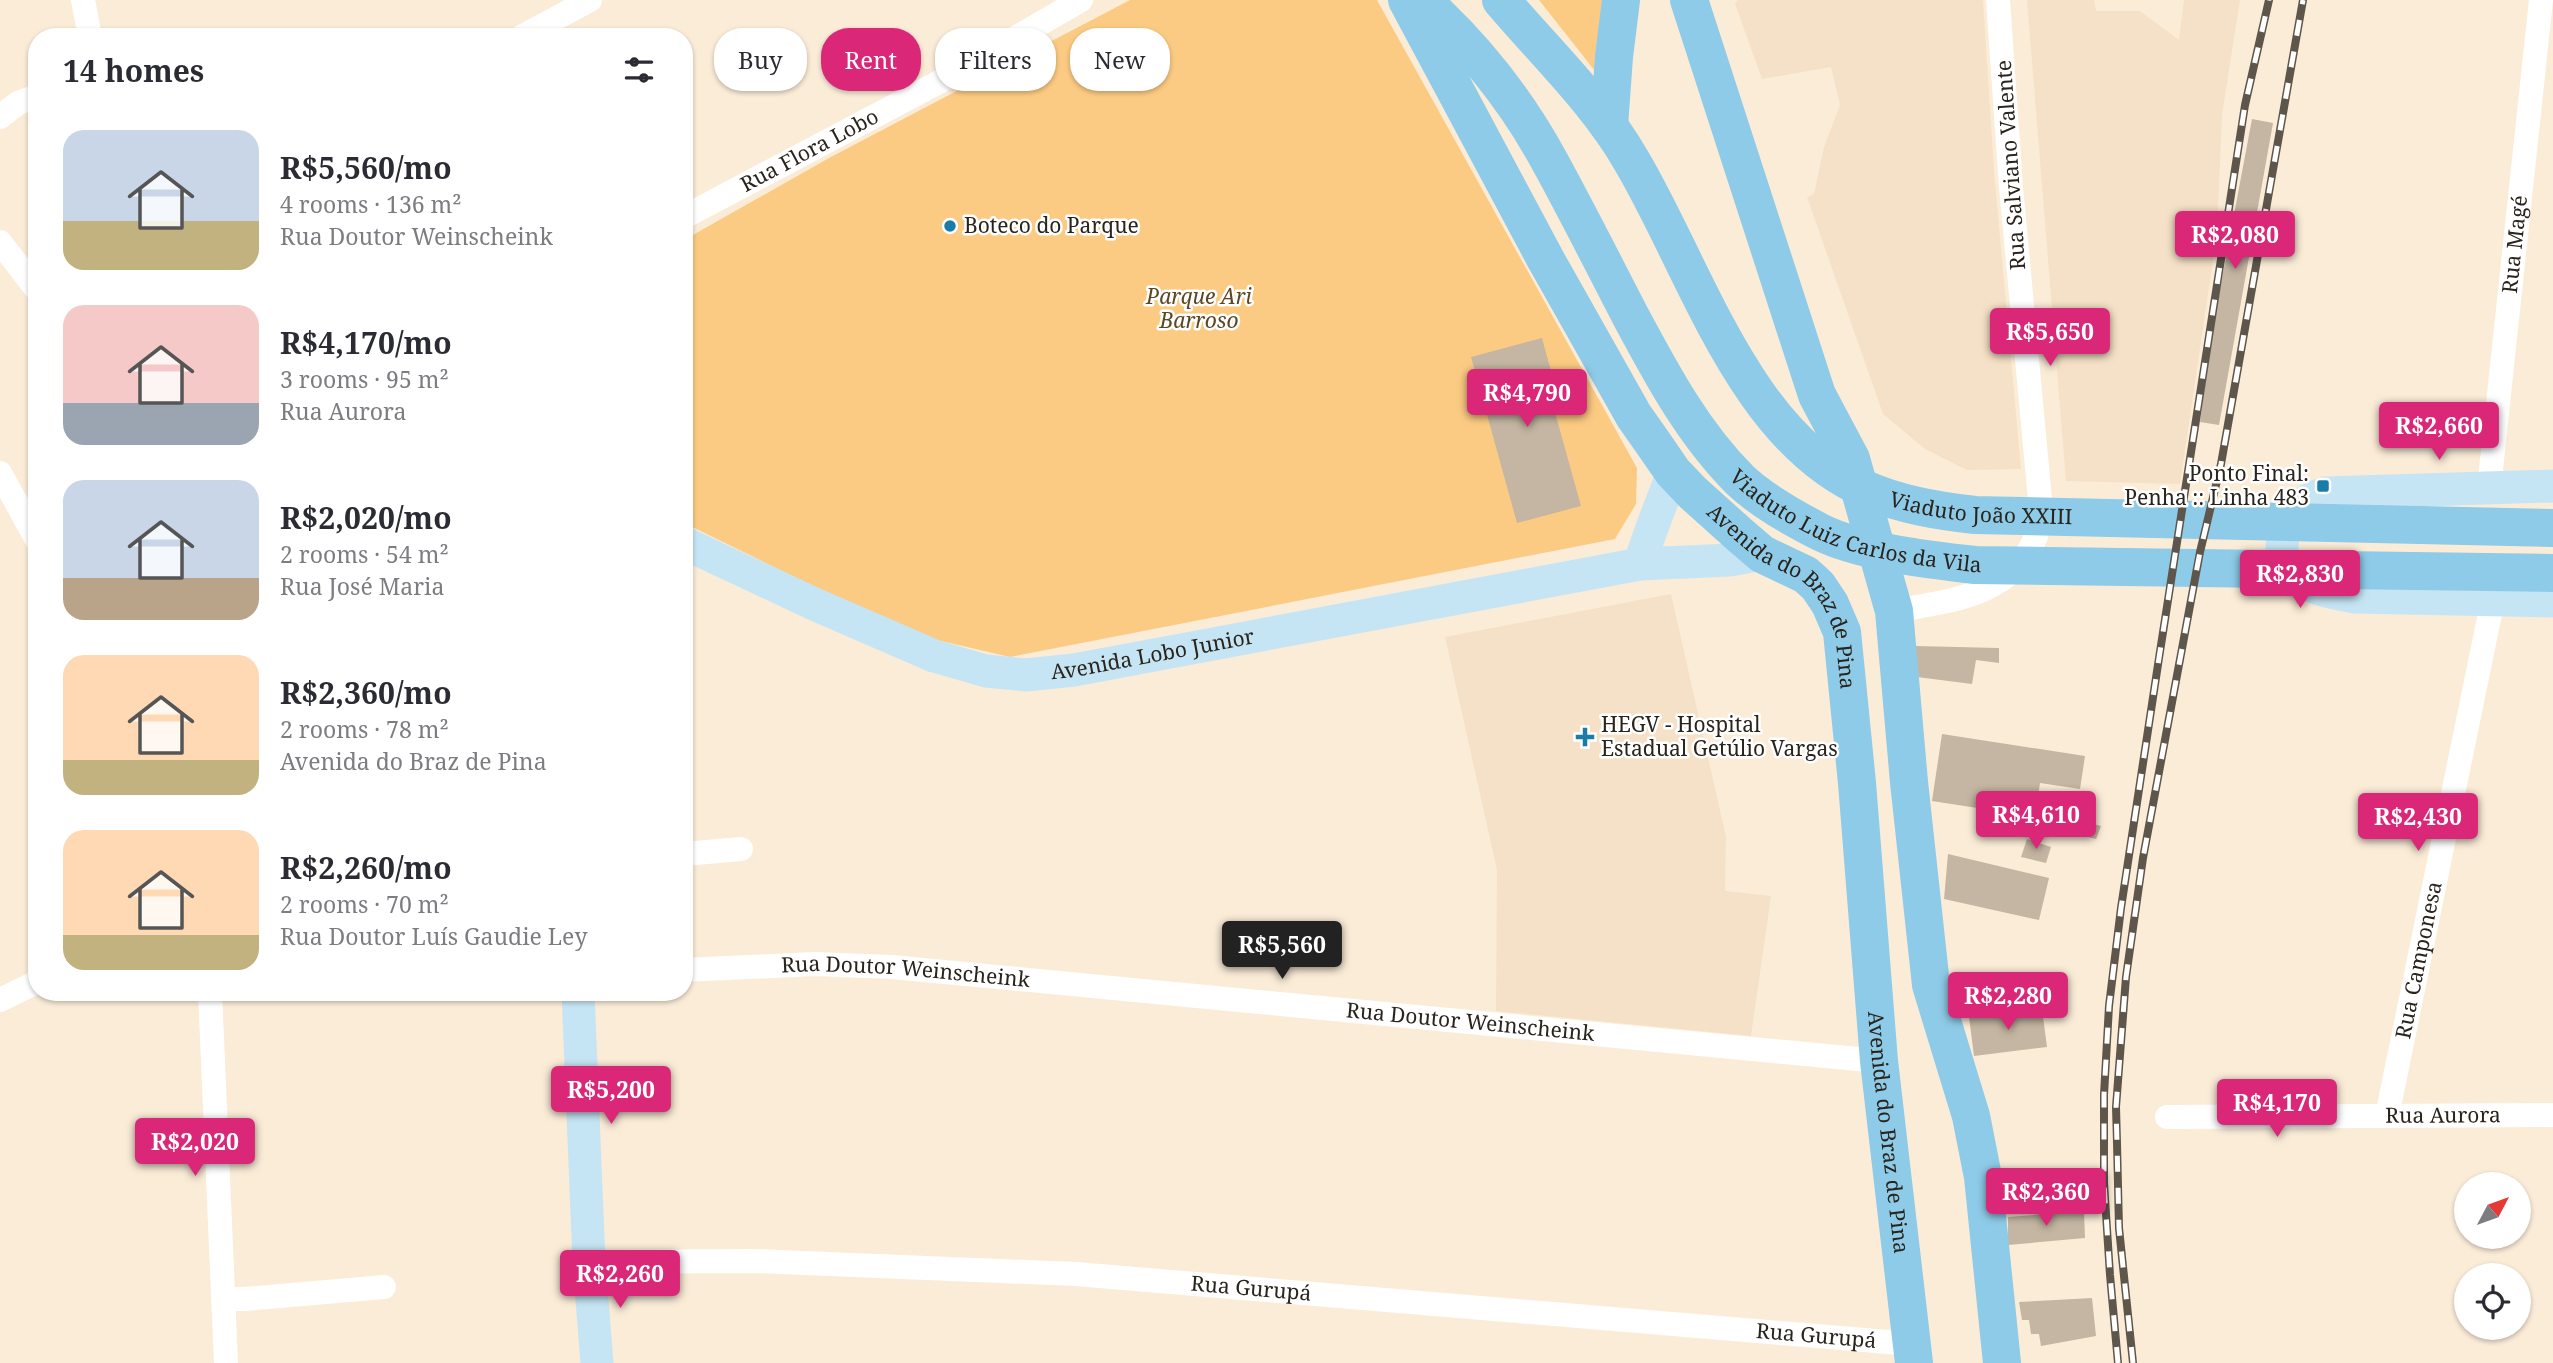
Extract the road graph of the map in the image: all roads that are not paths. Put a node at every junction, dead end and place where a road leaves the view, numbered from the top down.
1 (83, 0) edge
2 (590, 0) edge
3 (1081, 0) edge
4 (1407, 0) edge
5 (1422, 0) edge
6 (1501, 0) edge
7 (1621, 0) edge
8 (1689, 0) edge
9 (1998, 0) edge
10 (2541, 0) edge
11 (88, 28) edge
12 (538, 28) edge
13 (28, 99) edge
14 (0, 117) edge
15 (1609, 126) junction
16 (693, 212) edge
17 (0, 242) edge
18 (28, 278) edge
19 (1817, 395) junction
20 (0, 473) edge
21 (1683, 483) junction
22 (1820, 484) junction
23 (2553, 486) edge
24 (2489, 488) junction
25 (28, 524) edge
26 (2553, 528) edge
27 (693, 547) edge
28 (1762, 554) junction
29 (1640, 564) junction
30 (2553, 573) edge
31 (2493, 599) junction
32 (2553, 601) edge
33 (1894, 611) junction
34 (741, 849) dead end
35 (693, 853) edge
36 (693, 970) edge
37 (28, 986) edge
38 (0, 1000) edge
39 (210, 1001) edge
40 (578, 1001) edge
41 (1879, 1060) junction
42 (2553, 1115) edge
43 (2387, 1116) junction
44 (2167, 1117) dead end
45 (589, 1262) junction
46 (384, 1287) dead end
47 (224, 1298) junction
48 (1913, 1354) edge
49 (226, 1363) edge
50 (597, 1363) edge
51 (2002, 1363) edge

1 - 11 street
2 - 12 street
3 - 16 street, Rua Flora Lobo
4 - 21 main road, Avenida do Braz de Pina
5 - 30 main road, Viaduto Luiz Carlos da Vila
6 - 15 main road, Viaduto João XXIII
7 - 15 main road
8 - 19 main road
9 - 33 street, Rua Salviano Valente
10 - 24 street, Rua Magé
13 - 14 street
15 - 26 main road, Viaduto João XXIII
17 - 18 street
19 - 22 main road
19 - 33 main road
20 - 25 street
21 - 22 main road
21 - 28 main road, Avenida do Braz de Pina
21 - 29 street
22 - 28 main road
23 - 24 street
24 - 31 street
27 - 29 street, Avenida Lobo Junior
28 - 29 street, Avenida Lobo Junior
28 - 41 main road, Avenida do Braz de Pina
31 - 32 street
31 - 43 street, Rua Camponesa
33 - 51 main road
34 - 35 street
36 - 41 street, Rua Doutor Weinscheink
37 - 38 street
39 - 47 street
40 - 45 street
41 - 48 main road, Avenida do Braz de Pina
42 - 43 street, Rua Aurora
43 - 44 street, Rua Aurora
45 - 48 street, Rua Gurupá
45 - 50 street
46 - 47 street
47 - 49 street

